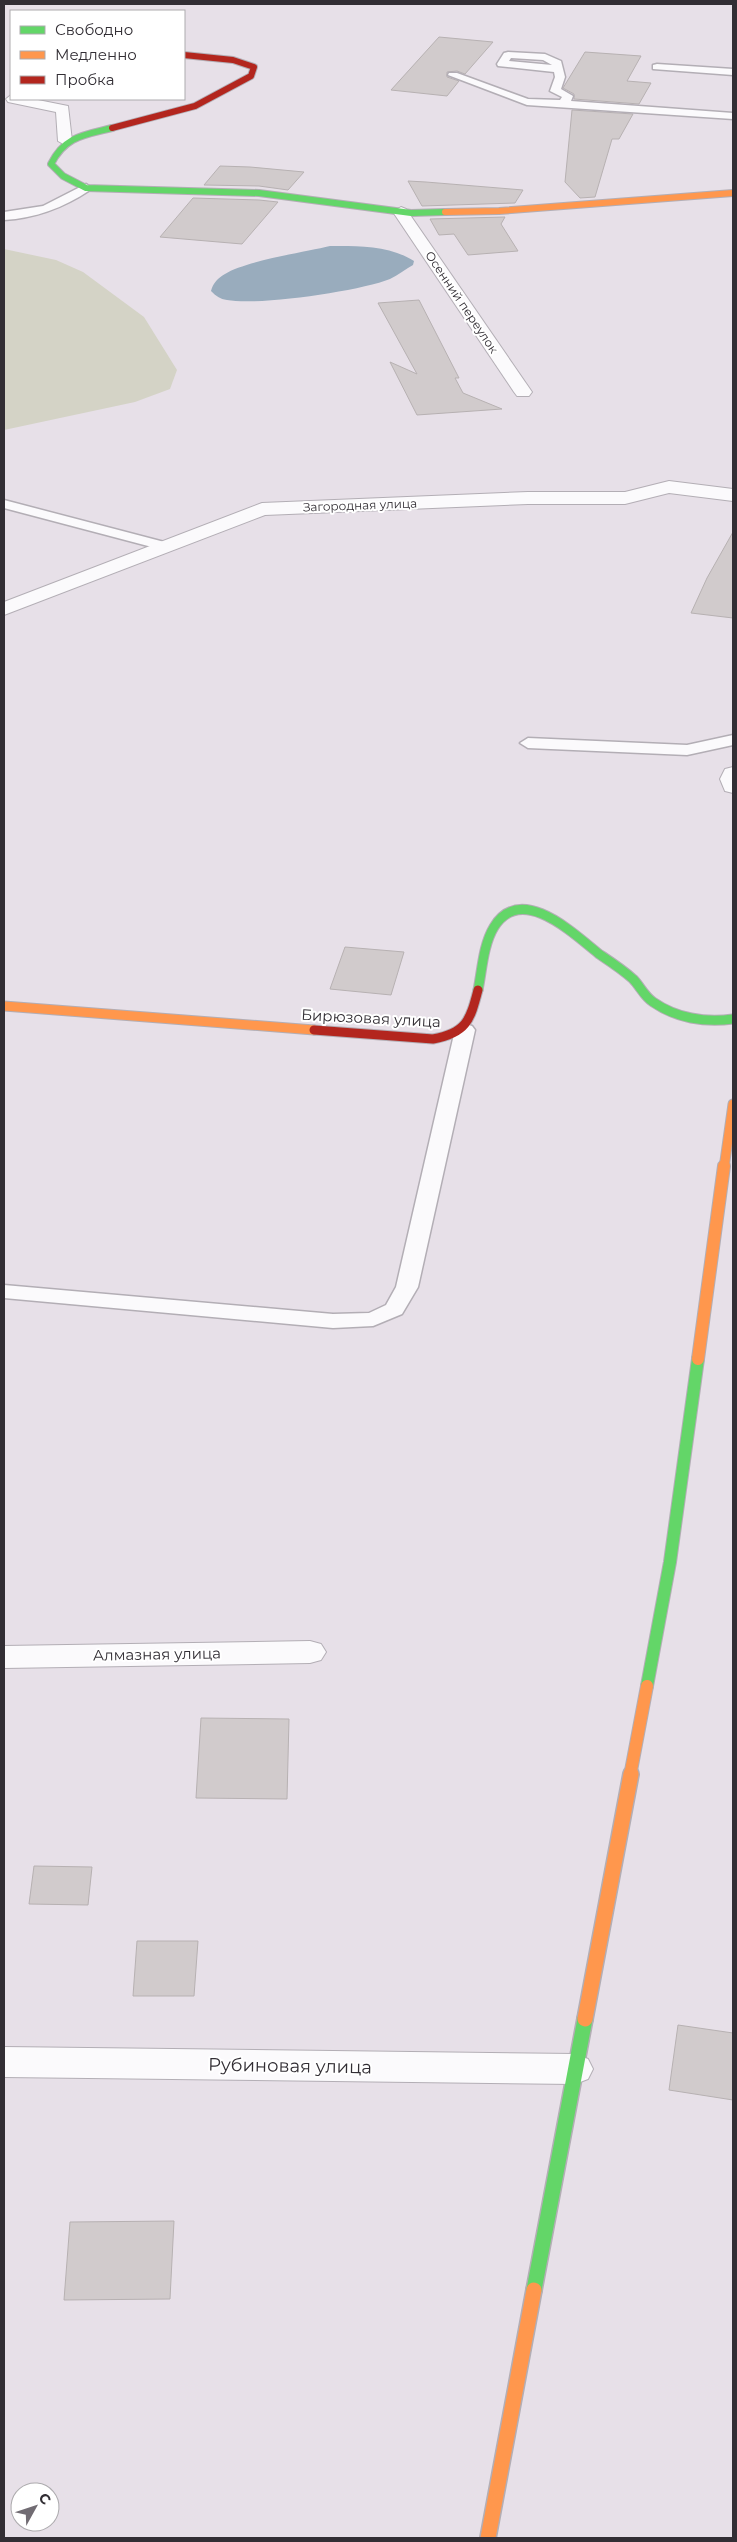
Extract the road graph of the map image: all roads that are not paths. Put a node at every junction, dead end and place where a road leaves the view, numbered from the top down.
1 (185, 55) edge
2 (657, 68) dead end
3 (558, 69) dead end
4 (733, 72) edge
5 (453, 75) dead end
6 (17, 100) edge
7 (564, 104) junction
8 (733, 116) edge
9 (65, 141) junction
10 (86, 188) junction
11 (733, 193) edge
12 (401, 212) junction
13 (4, 216) edge
14 (524, 392) dead end
15 (733, 495) edge
16 (4, 504) edge
17 (167, 547) junction
18 (4, 609) edge
19 (733, 740) edge
20 (528, 743) dead end
21 (733, 774) edge
22 (733, 786) edge
23 (4, 1006) edge
24 (733, 1020) edge
25 (464, 1030) junction
26 (733, 1104) edge
27 (4, 1292) edge
28 (310, 1652) dead end
29 (4, 1657) edge
30 (4, 2062) edge
31 (575, 2069) junction
32 (488, 2538) edge

1 - 9 street
2 - 4 lane
3 - 7 lane
5 - 7 lane
6 - 9 street
7 - 8 lane
9 - 10 street
10 - 12 street
10 - 13 lane
11 - 12 street
12 - 14 street, Осенний переулок
15 - 17 street, Загородная улица
16 - 17 lane
17 - 18 street, Загородная улица
19 - 20 lane
21 - 22 street
23 - 25 street, Бирюзовая улица
24 - 25 street
25 - 27 lane
26 - 31 street
28 - 29 street, Алмазная улица
30 - 31 street, Рубиновая улица
31 - 32 street

